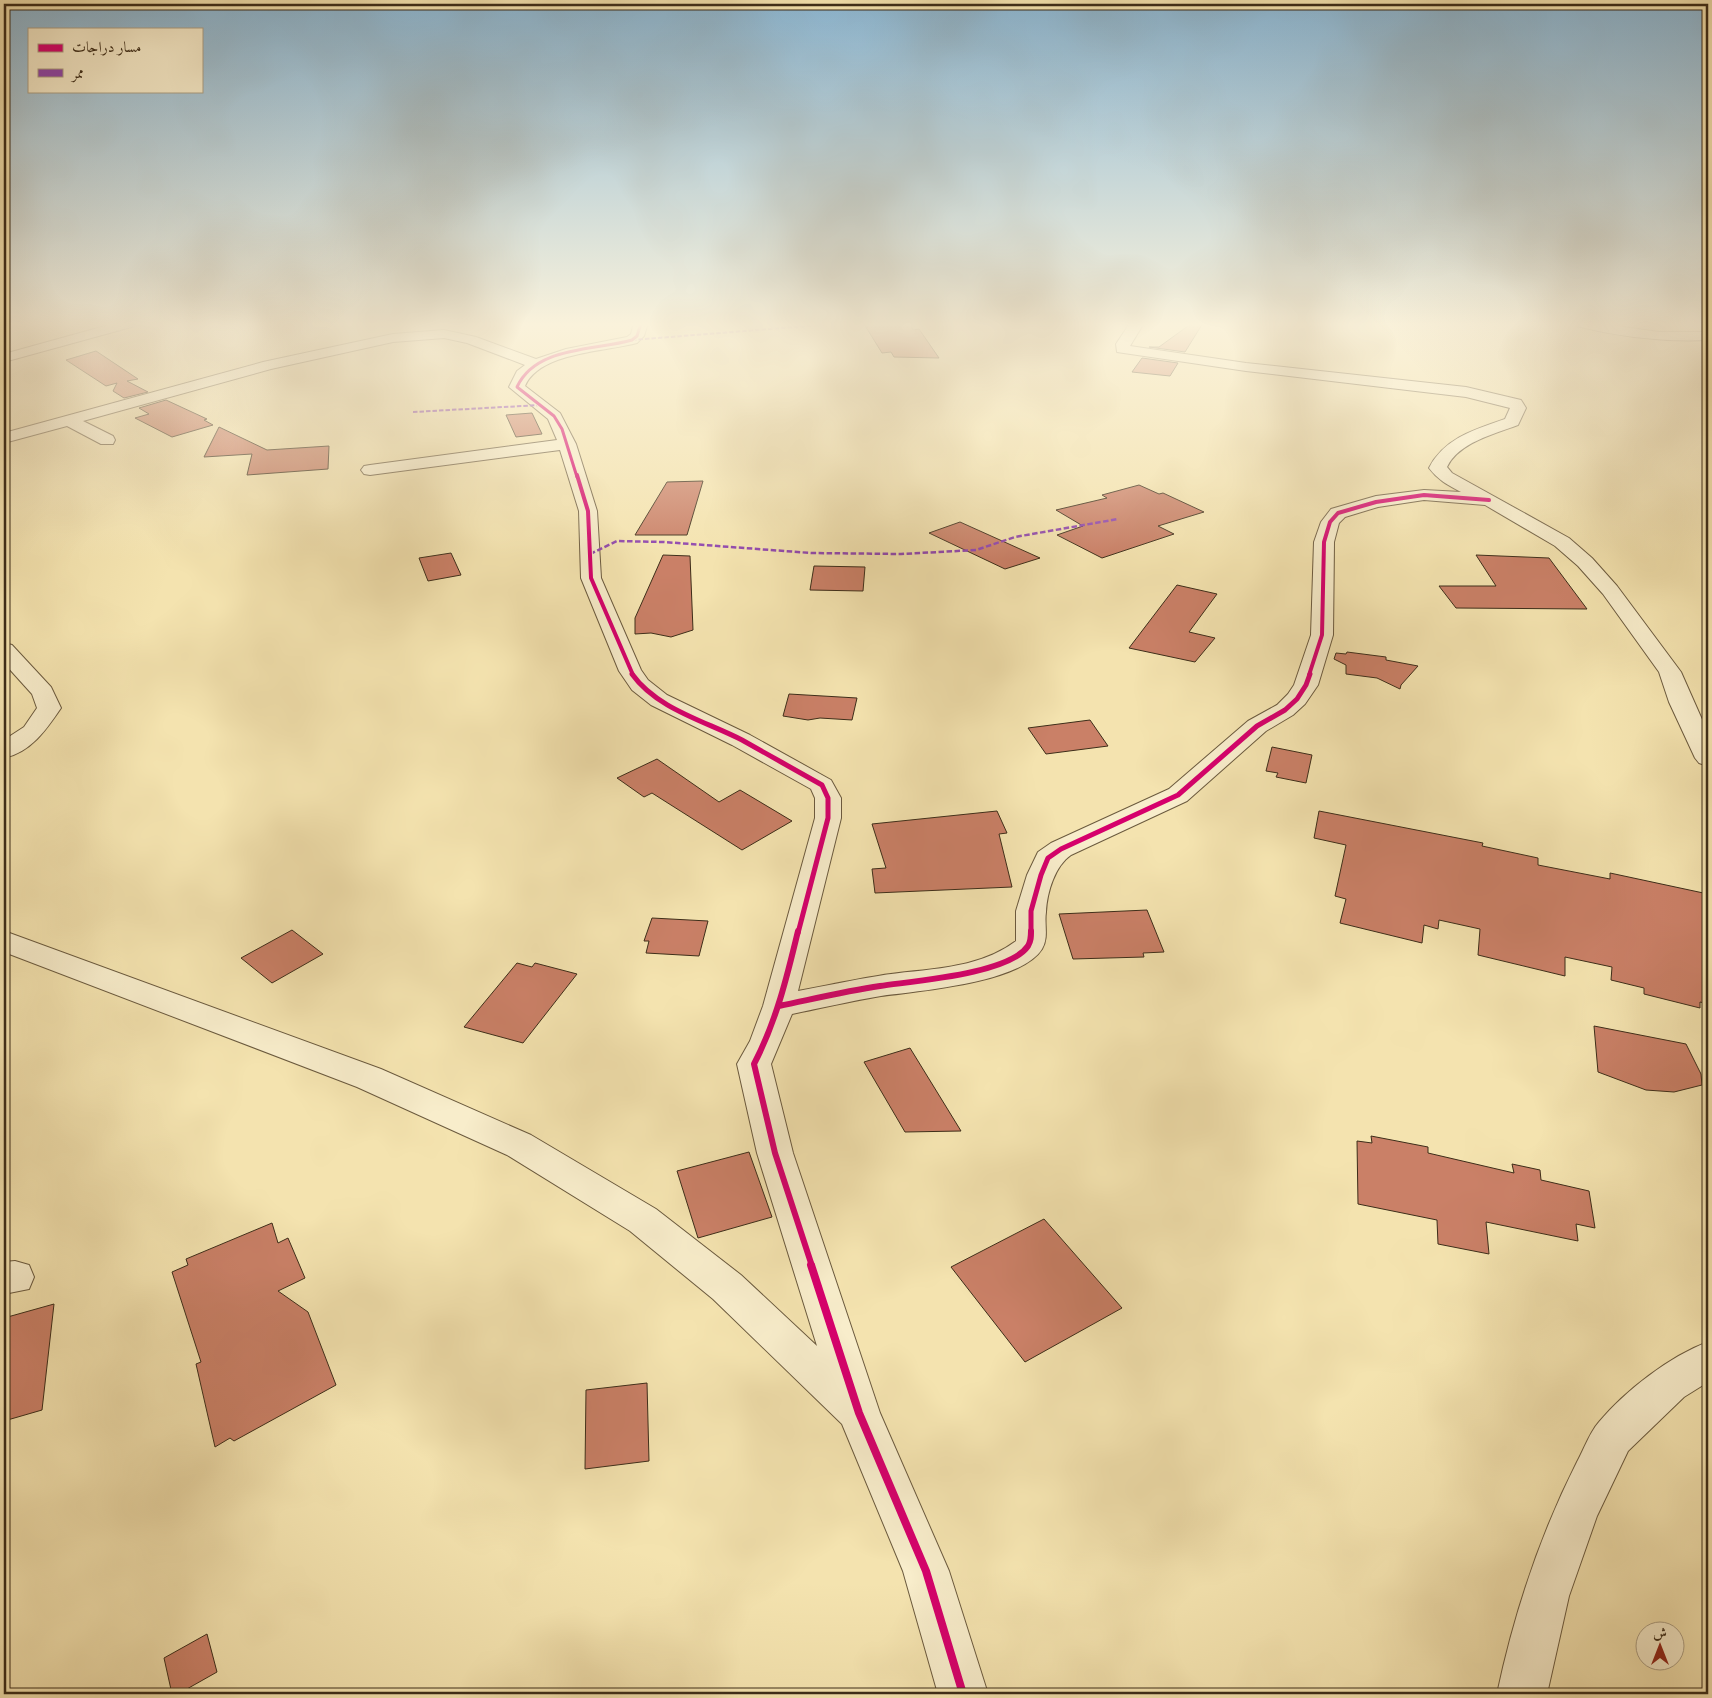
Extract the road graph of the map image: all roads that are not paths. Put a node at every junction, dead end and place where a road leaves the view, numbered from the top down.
1 (133, 402) edge
2 (536, 402) edge
3 (1508, 402) edge
4 (69, 420) junction
5 (4, 438) edge
6 (107, 440) dead end
7 (568, 444) junction
8 (370, 470) dead end
9 (1489, 500) junction
10 (4, 650) edge
11 (4, 752) edge
12 (1708, 758) edge
13 (4, 941) edge
14 (779, 1006) junction
15 (1708, 1360) edge
16 (859, 1413) junction
17 (962, 1694) edge
18 (1522, 1694) edge

1 - 4 street
2 - 7 street
3 - 9 street
4 - 5 street
4 - 6 street
7 - 8 street
7 - 14 street
9 - 12 street
9 - 14 street
10 - 11 street
13 - 16 street
14 - 16 street
15 - 18 street
16 - 17 street

